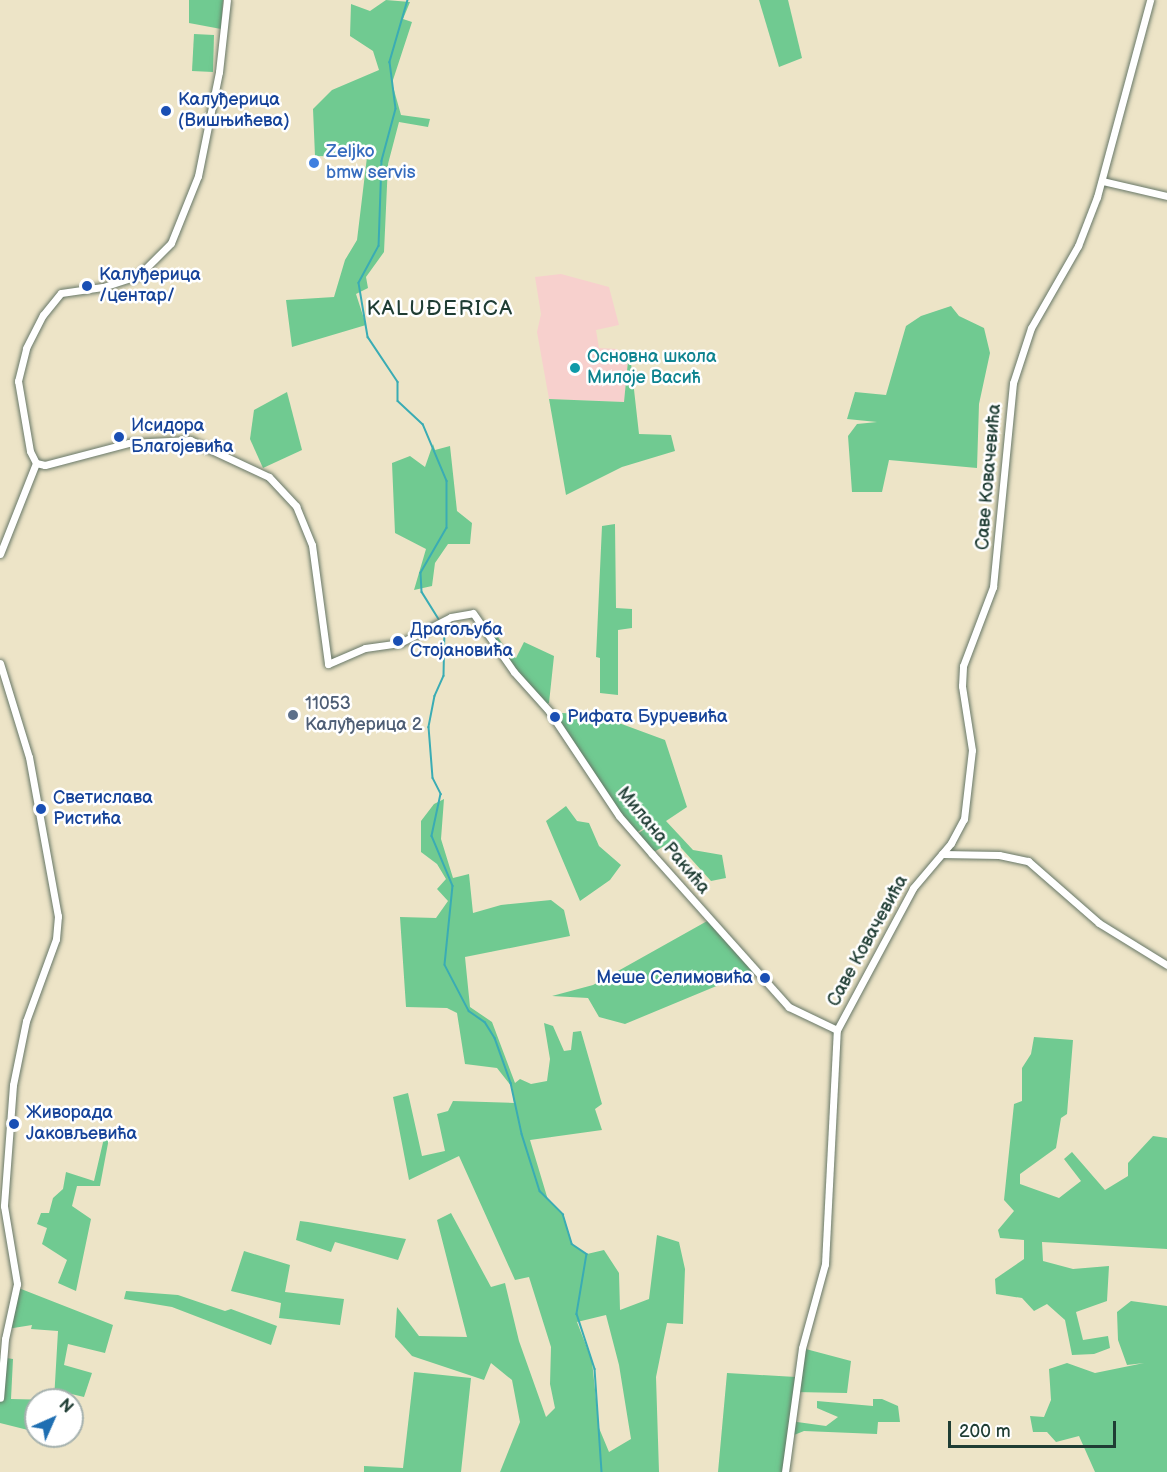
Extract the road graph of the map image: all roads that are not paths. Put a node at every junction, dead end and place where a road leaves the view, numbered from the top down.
1 (227, 0) edge
2 (1150, 0) edge
3 (1102, 181) junction
4 (1167, 196) edge
5 (36, 463) junction
6 (0, 554) edge
7 (0, 663) edge
8 (942, 854) junction
9 (1167, 965) edge
10 (837, 1030) junction
11 (0, 1398) edge
12 (785, 1472) edge

1 - 5 street
2 - 3 street, Саве Ковачевића
3 - 4 street
3 - 8 street, Саве Ковачевића
5 - 6 street
5 - 10 street, Милана Ракића
7 - 11 street
8 - 9 street
8 - 10 street, Саве Ковачевића
10 - 12 street, Саве Ковачевића

